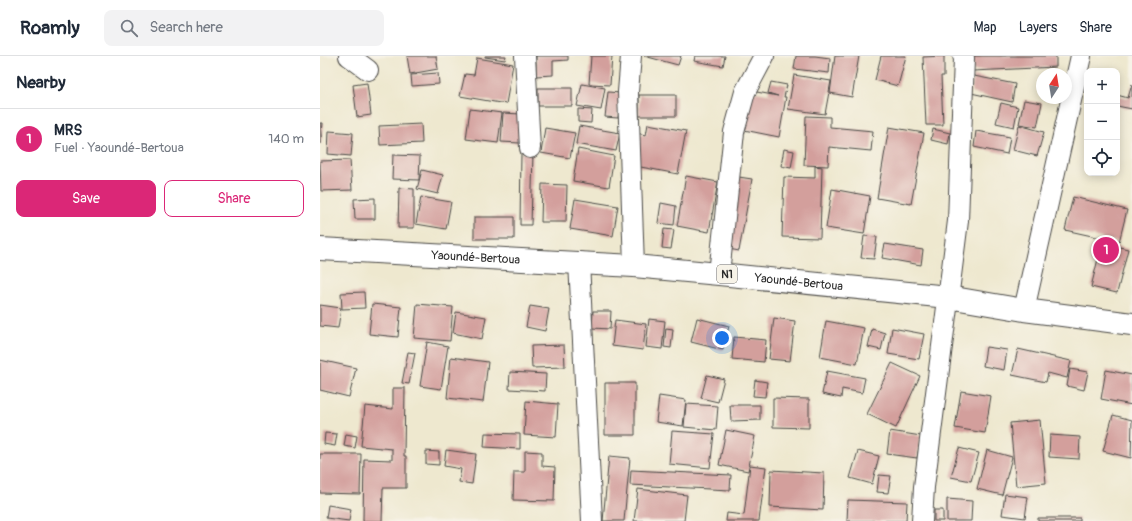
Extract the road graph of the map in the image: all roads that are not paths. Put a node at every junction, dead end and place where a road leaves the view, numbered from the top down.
1 (349, 56) edge
2 (525, 56) edge
3 (631, 56) edge
4 (764, 56) edge
5 (963, 56) edge
6 (1081, 56) edge
7 (368, 70) dead end
8 (530, 148) dead end
9 (320, 249) edge
10 (580, 262) junction
11 (634, 266) junction
12 (719, 274) junction
13 (948, 297) junction
14 (1024, 310) junction
15 (1132, 324) edge
16 (592, 521) edge
17 (922, 521) edge

1 - 7 street
2 - 8 street
3 - 11 street
4 - 12 street
5 - 13 street
6 - 14 street
9 - 10 highway, Yaoundé-Bertoua / N1
10 - 11 highway, Yaoundé-Bertoua / N1
10 - 16 street
11 - 12 highway, Yaoundé-Bertoua / N1
12 - 13 highway, Yaoundé-Bertoua / N1
13 - 14 highway, Yaoundé-Bertoua / N1
13 - 17 street
14 - 15 highway, Yaoundé-Bertoua / N1

